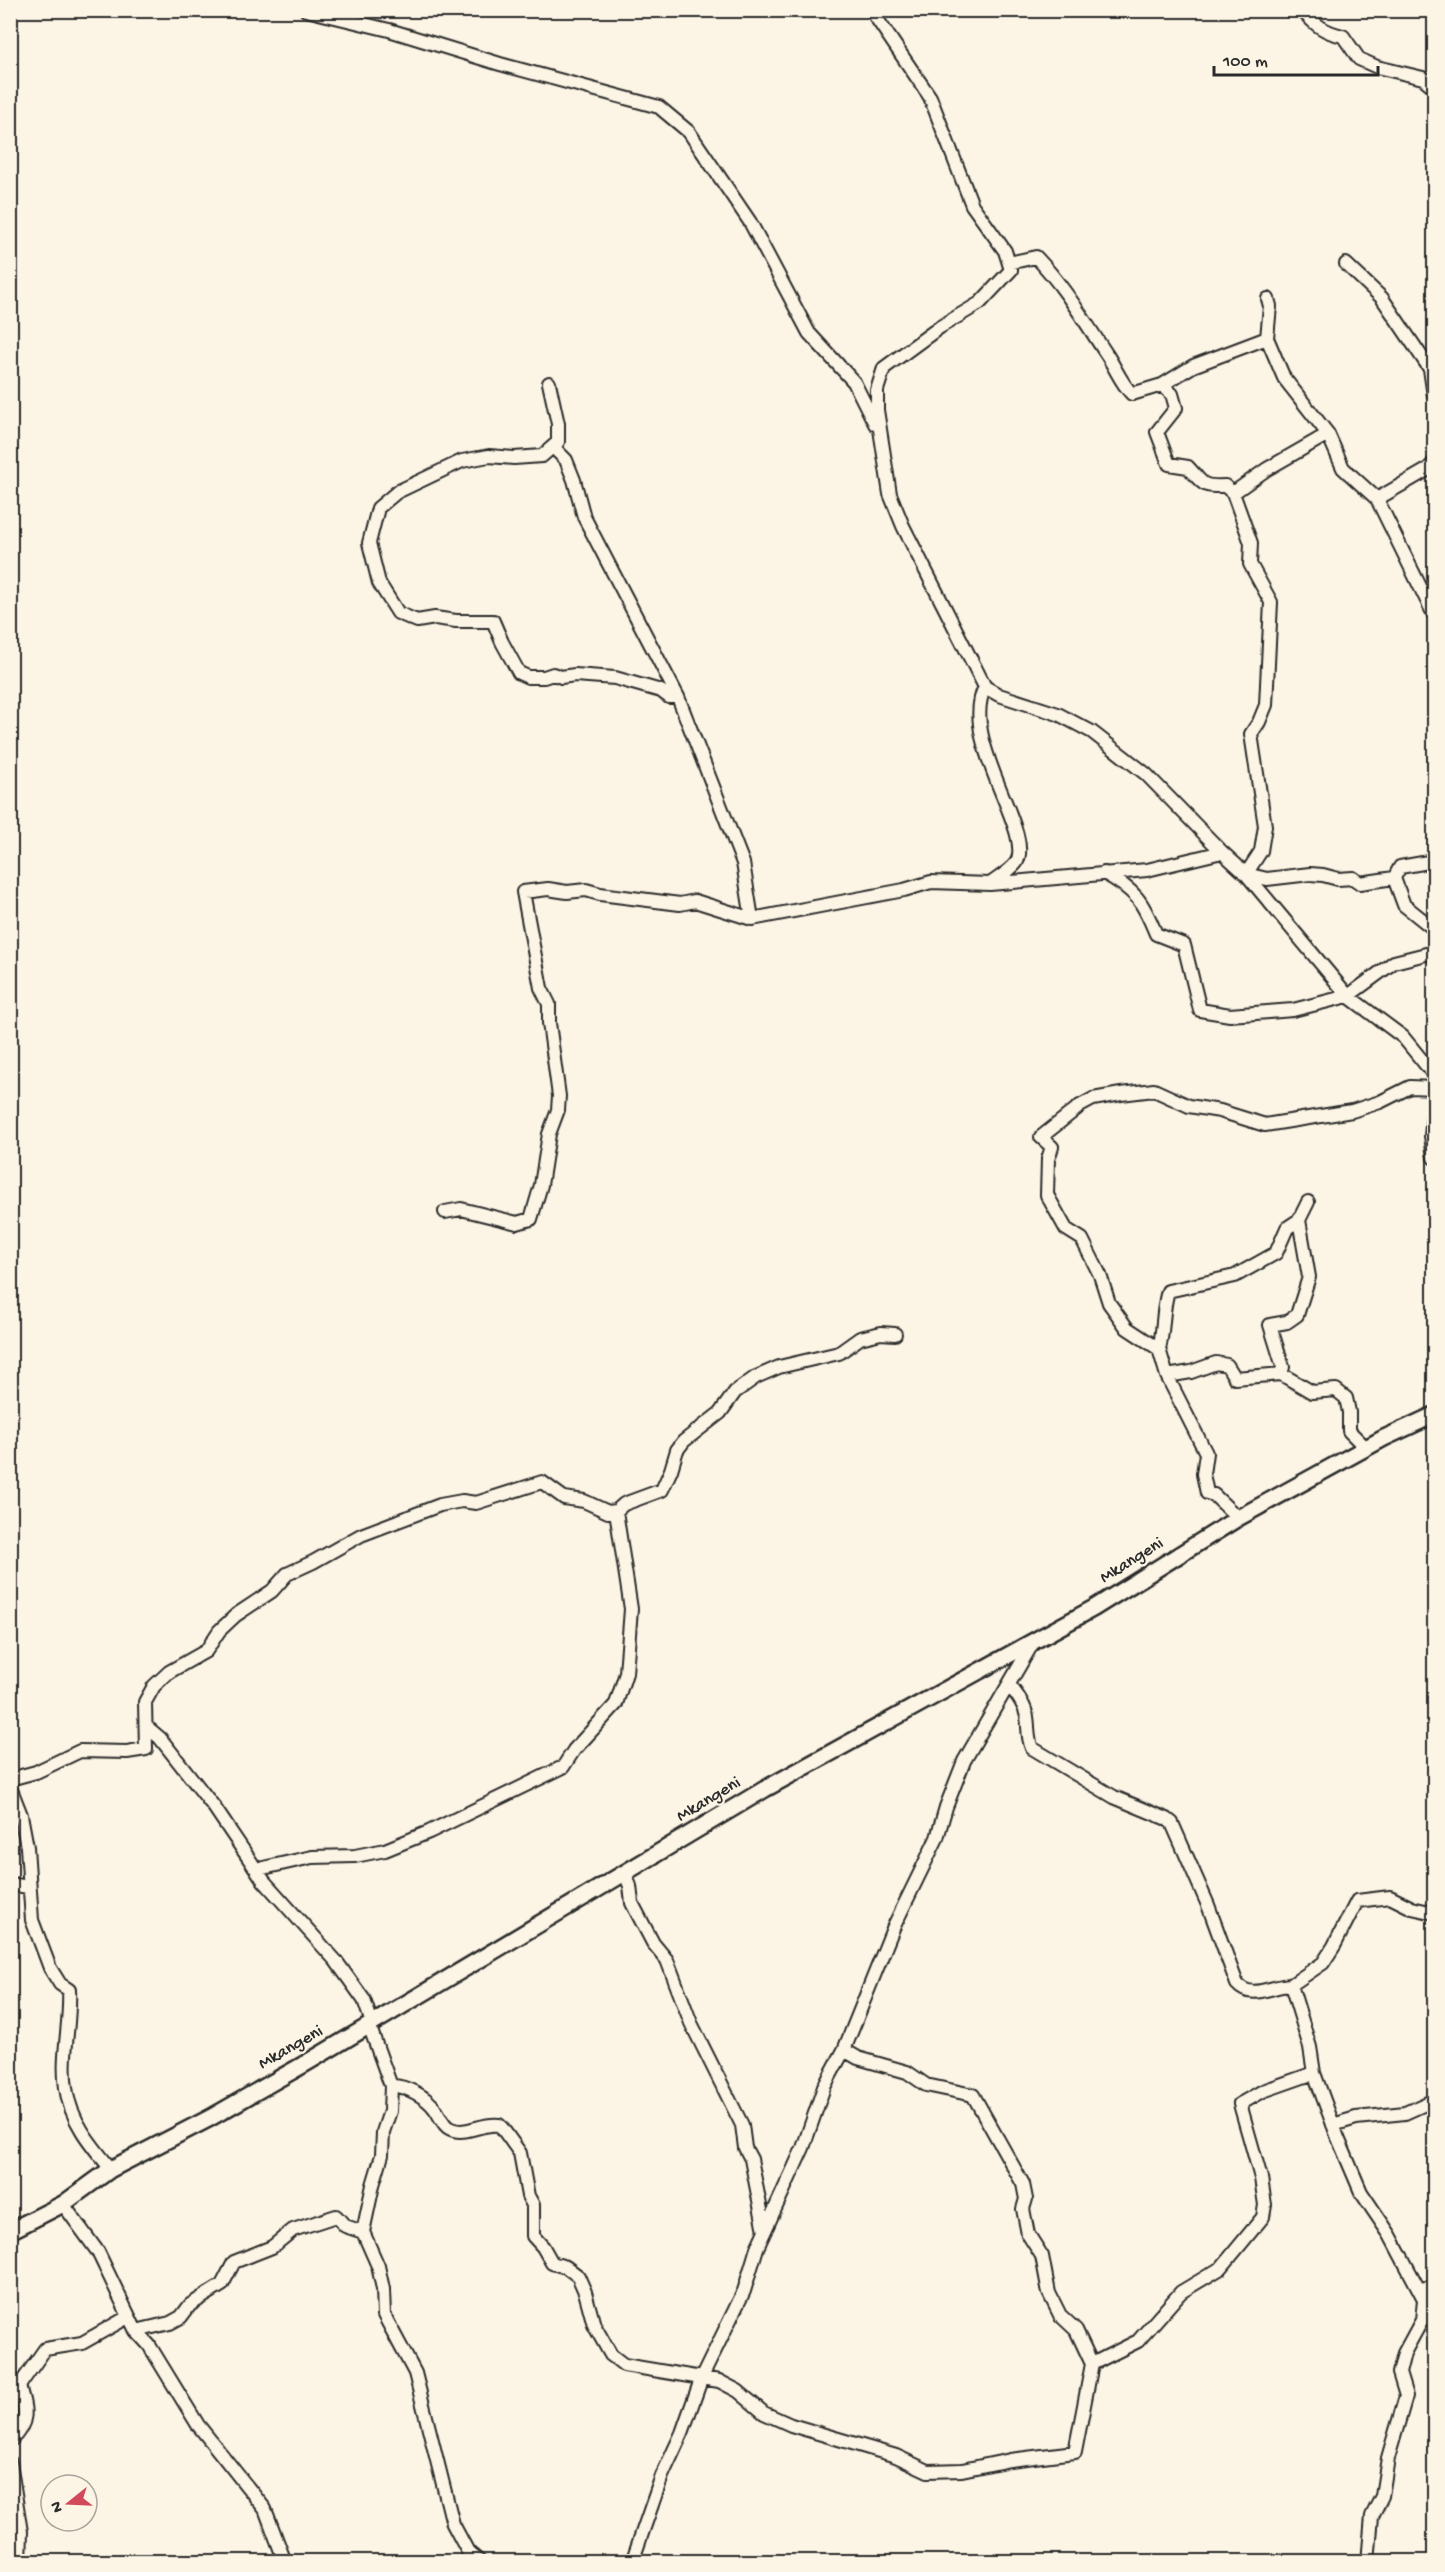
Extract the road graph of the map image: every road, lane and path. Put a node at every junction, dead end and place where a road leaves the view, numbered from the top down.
1 (306, 10) edge
2 (871, 10) edge
3 (1302, 10) edge
4 (1429, 75) edge
5 (1434, 87) edge
6 (1009, 263) junction
7 (1346, 264) dead end
8 (1268, 300) dead end
9 (1267, 338) junction
10 (549, 383) dead end
11 (1162, 385) junction
12 (1434, 396) edge
13 (1328, 434) junction
14 (882, 439) junction
15 (554, 448) junction
16 (1434, 463) edge
17 (1233, 493) junction
18 (1377, 499) junction
19 (1434, 615) edge
20 (985, 687) junction
21 (678, 697) junction
22 (1222, 852) junction
23 (1434, 861) edge
24 (1103, 872) junction
25 (1246, 873) junction
26 (1394, 878) junction
27 (990, 884) junction
28 (752, 919) junction
29 (1434, 929) edge
30 (1434, 952) edge
31 (1348, 996) junction
32 (1434, 1075) edge
33 (1434, 1088) edge
34 (1434, 1106) edge
35 (1434, 1158) edge
36 (1308, 1202) dead end
37 (445, 1212) dead end
38 (1299, 1220) junction
39 (895, 1334) dead end
40 (1159, 1349) junction
41 (1281, 1374) junction
42 (1167, 1376) junction
43 (1434, 1415) edge
44 (1366, 1448) junction
45 (616, 1511) junction
46 (1238, 1518) junction
47 (1034, 1641) junction
48 (1010, 1686) junction
49 (147, 1727) junction
50 (10, 1779) edge
51 (10, 1787) edge
52 (259, 1869) junction
53 (625, 1873) junction
54 (10, 1884) edge
55 (28, 1887) junction
56 (1434, 1914) edge
57 (1291, 1985) junction
58 (371, 2024) junction
59 (844, 2050) junction
60 (1314, 2073) junction
61 (391, 2086) junction
62 (1434, 2100) edge
63 (1333, 2125) junction
64 (111, 2169) junction
65 (63, 2204) junction
66 (10, 2231) edge
67 (765, 2231) junction
68 (363, 2232) junction
69 (1434, 2287) edge
70 (1419, 2289) junction
71 (128, 2317) junction
72 (136, 2331) junction
73 (1092, 2364) junction
74 (702, 2377) junction
75 (11, 2441) edge
76 (10, 2452) edge
77 (10, 2462) edge
78 (20, 2562) edge
79 (285, 2562) edge
80 (480, 2562) edge
81 (632, 2562) edge
82 (1368, 2562) edge

1 - 14 street
2 - 6 street
3 - 4 street
4 - 5 street
6 - 11 street
6 - 14 street
7 - 12 street
8 - 9 street
9 - 11 street
9 - 13 street
10 - 15 street
11 - 17 street
13 - 17 street
13 - 18 street
14 - 20 street
15 - 21 street
15 - 21 street
16 - 18 street
17 - 25 street
18 - 19 street
20 - 22 street
20 - 27 street
21 - 28 street
22 - 24 street
22 - 25 street
23 - 26 street
24 - 27 street
24 - 31 street
25 - 26 street
25 - 31 street
26 - 29 street
27 - 28 street
28 - 37 street
30 - 31 street
31 - 32 street
33 - 40 street
34 - 35 street
36 - 38 street
38 - 40 street
38 - 41 street
39 - 45 street
40 - 42 street
41 - 42 street
41 - 44 street
42 - 46 street
43 - 44 street, Mkangeni
44 - 46 street, Mkangeni
45 - 49 street
45 - 52 street
46 - 47 street, Mkangeni
47 - 48 street
47 - 53 street, Mkangeni
48 - 57 street
48 - 59 street
49 - 50 street
49 - 52 street
51 - 55 street
52 - 58 street
53 - 58 street, Mkangeni
53 - 67 street
54 - 55 street
55 - 64 street
56 - 57 street
57 - 60 street
58 - 61 street
58 - 64 street, Mkangeni
59 - 67 street
59 - 73 street
60 - 63 street
60 - 73 street
61 - 68 street
61 - 74 street
62 - 63 street
63 - 70 street
64 - 65 street, Mkangeni
65 - 66 street, Mkangeni
65 - 71 street
67 - 74 street
68 - 72 street
68 - 80 street
69 - 70 street
70 - 82 street
71 - 72 street
71 - 75 street
72 - 79 street
73 - 74 street
74 - 81 street
75 - 76 street
77 - 78 street

